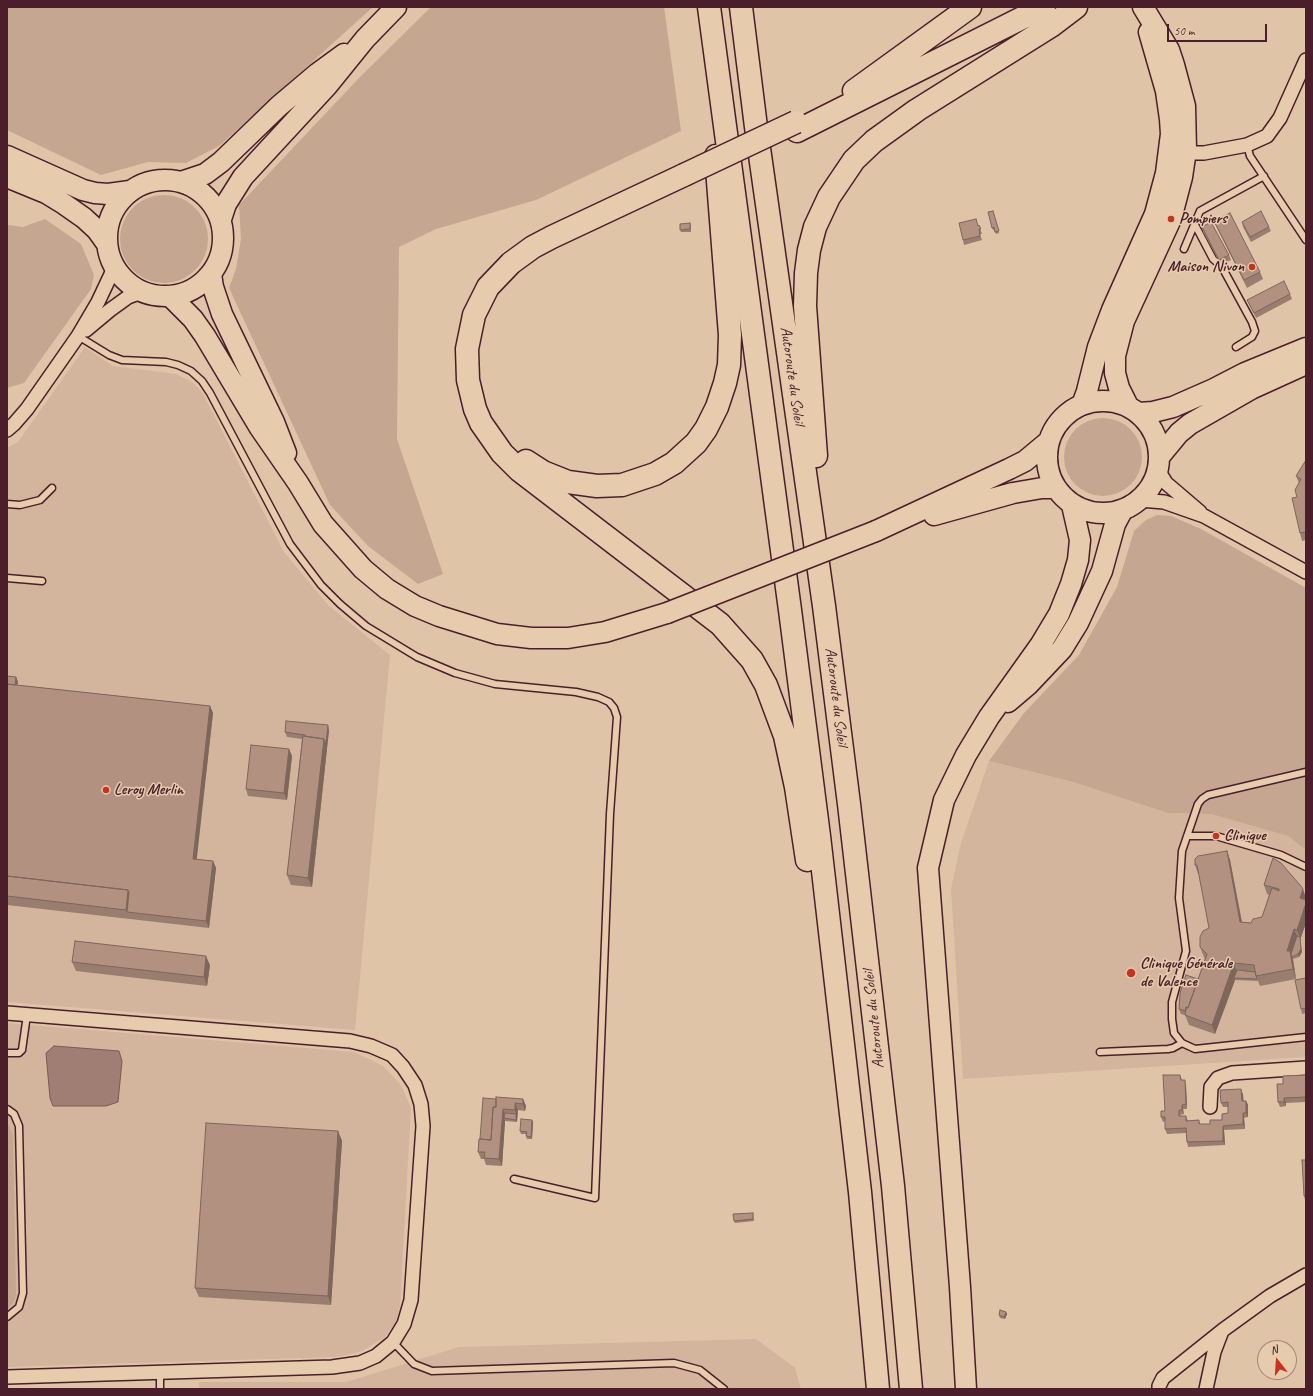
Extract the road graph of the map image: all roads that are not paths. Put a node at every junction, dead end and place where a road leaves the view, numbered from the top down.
1 (396, 7) edge
2 (709, 7) edge
3 (741, 7) edge
4 (970, 7) edge
5 (1044, 7) edge
6 (1076, 7) edge
7 (1142, 7) edge
8 (365, 39) junction
9 (1305, 64) edge
10 (797, 127) junction
11 (1247, 145) junction
12 (1178, 148) junction
13 (7, 156) edge
14 (1264, 176) junction
15 (7, 177) edge
16 (685, 179) junction
17 (181, 182) junction
18 (130, 191) junction
19 (221, 219) junction
20 (1194, 224) junction
21 (1306, 240) edge
22 (106, 244) junction
23 (1184, 249) dead end
24 (114, 268) junction
25 (211, 274) junction
26 (142, 292) junction
27 (170, 296) junction
28 (78, 336) junction
29 (1236, 347) dead end
30 (1306, 348) edge
31 (1306, 364) edge
32 (1082, 405) junction
33 (1133, 410) junction
34 (7, 430) edge
35 (1048, 441) junction
36 (1159, 463) junction
37 (298, 483) junction
38 (52, 488) dead end
39 (1055, 488) junction
40 (1140, 500) junction
41 (7, 504) edge
42 (1072, 505) junction
43 (1122, 511) junction
44 (1204, 516) junction
45 (876, 531) junction
46 (1306, 572) edge
47 (7, 578) edge
48 (42, 581) dead end
49 (823, 594) junction
50 (989, 717) junction
51 (1306, 772) edge
52 (1187, 836) junction
53 (1306, 867) edge
54 (7, 1013) edge
55 (27, 1015) junction
56 (1306, 1038) edge
57 (1182, 1043) junction
58 (1100, 1052) dead end
59 (7, 1053) edge
60 (844, 1054) junction
61 (1306, 1068) edge
62 (1210, 1107) dead end
63 (7, 1108) edge
64 (514, 1179) dead end
65 (1306, 1275) edge
66 (7, 1317) edge
67 (1223, 1330) junction
68 (393, 1342) junction
69 (160, 1372) junction
70 (7, 1377) edge
71 (160, 1389) edge
72 (724, 1389) edge
73 (878, 1389) edge
74 (910, 1389) edge
75 (966, 1389) edge
76 (1159, 1389) edge
77 (1206, 1389) edge

1 - 8 main road
2 - 16 highway
2 - 60 highway, Autoroute du Soleil
3 - 49 highway, Autoroute du Soleil
4 - 10 highway
5 - 10 highway
6 - 49 highway
7 - 12 main road
8 - 17 main road
8 - 19 main road
9 - 11 street
10 - 16 highway, bridge
11 - 12 street
11 - 14 lane
12 - 32 main road
12 - 33 main road
13 - 18 main road
14 - 20 lane
14 - 21 lane
15 - 22 main road
16 - 60 highway
17 - 18 main road
17 - 19 main road
18 - 22 main road
19 - 25 main road
20 - 23 lane
20 - 29 lane
22 - 24 main road
24 - 26 main road
24 - 28 street
25 - 27 main road
25 - 37 main road
26 - 27 main road
26 - 28 street
27 - 37 main road
28 - 34 street
28 - 64 lane
30 - 33 main road
31 - 36 main road
32 - 33 main road
32 - 35 main road
33 - 36 main road
35 - 39 main road
35 - 45 main road
36 - 40 main road
36 - 44 street
37 - 45 main road, bridge
38 - 41 lane
39 - 42 main road
39 - 45 main road
40 - 43 main road
40 - 44 street
42 - 43 main road
42 - 50 main road
43 - 50 main road
44 - 46 street
47 - 48 lane
49 - 74 highway, Autoroute du Soleil
50 - 75 main road
51 - 52 lane
52 - 53 lane
52 - 57 lane
54 - 55 street
55 - 59 lane
55 - 68 street
56 - 57 lane
57 - 58 lane
60 - 73 highway, Autoroute du Soleil
61 - 62 street
63 - 66 lane
65 - 67 street
67 - 76 street
67 - 77 street
68 - 69 street
68 - 72 lane
69 - 70 street
69 - 71 lane

